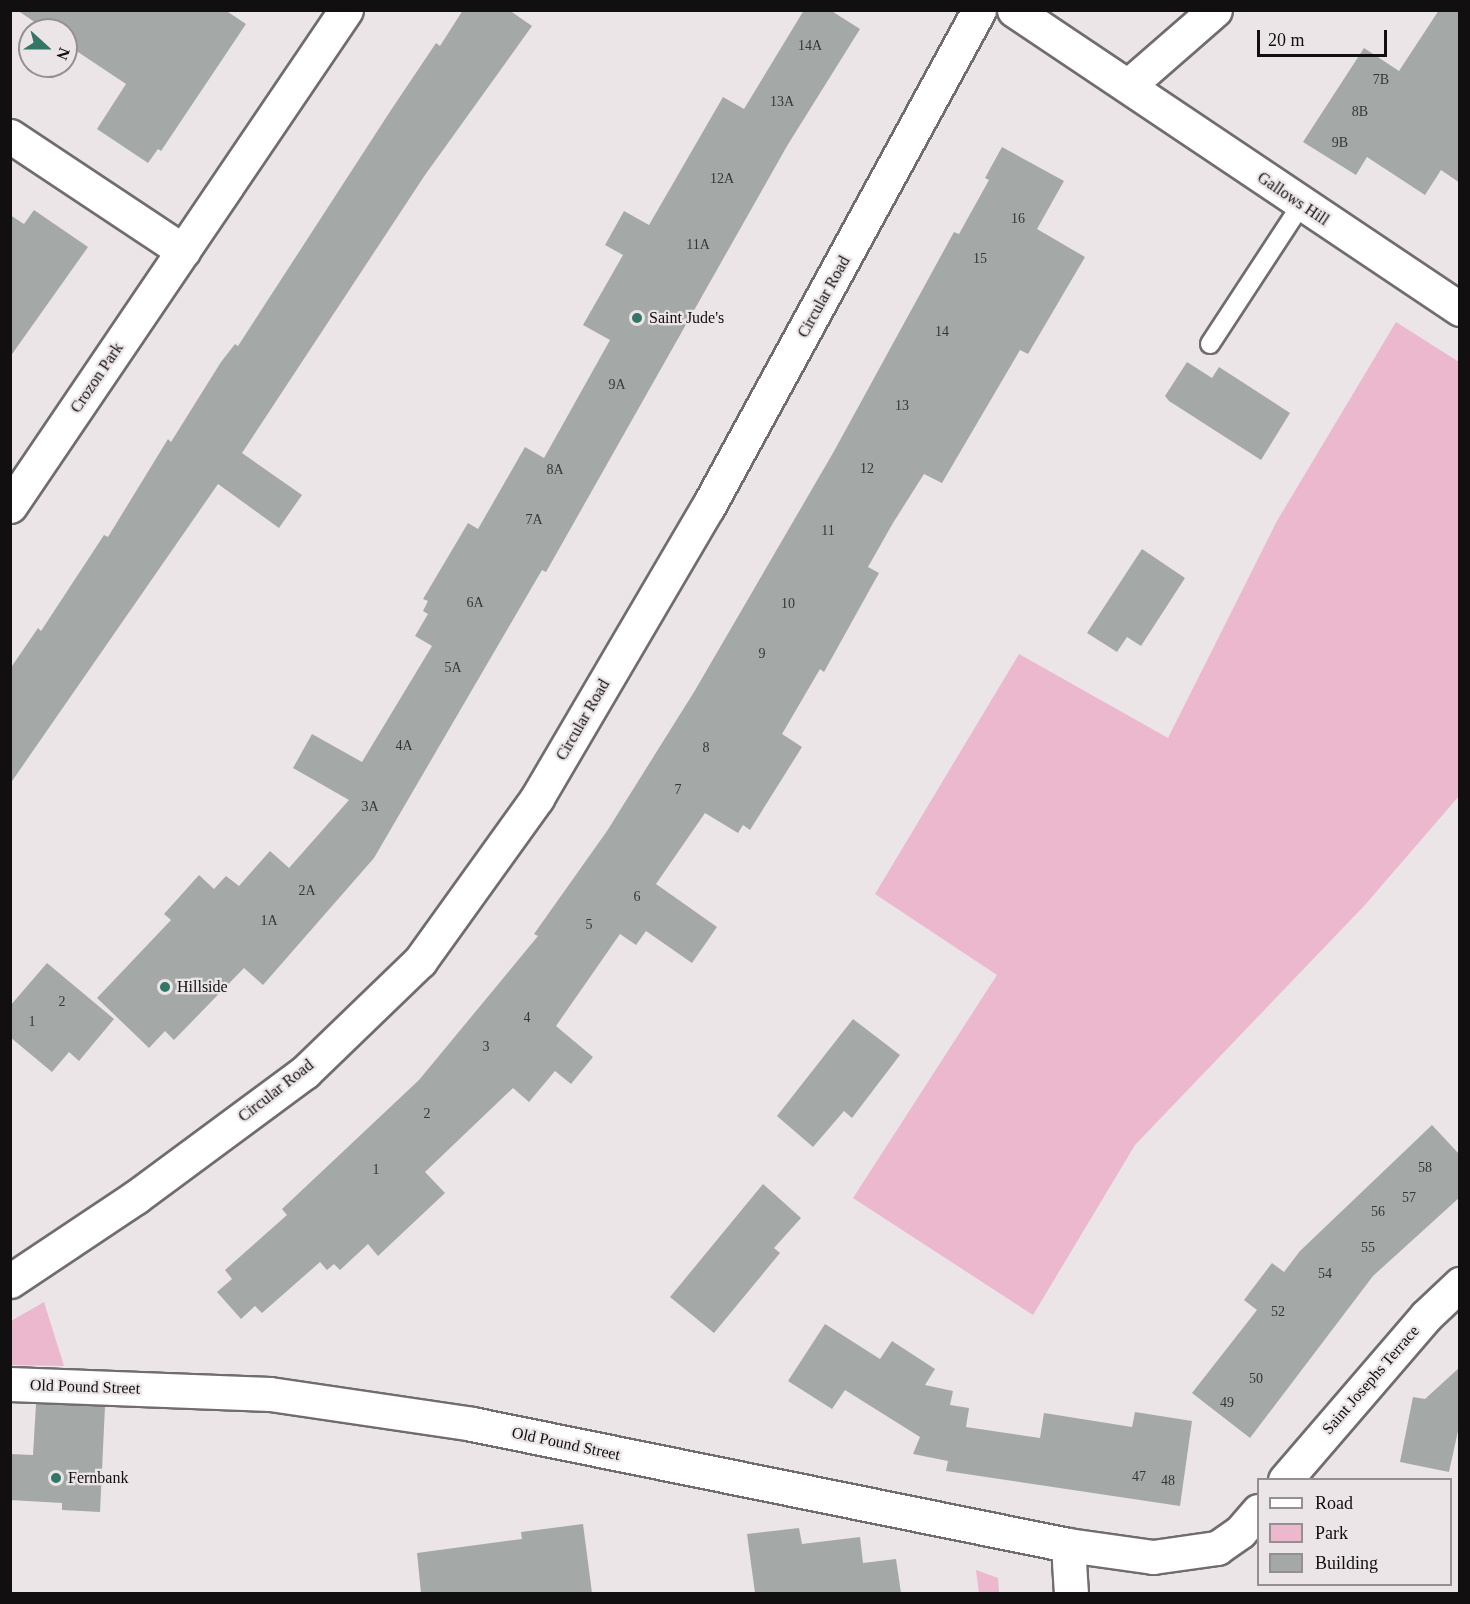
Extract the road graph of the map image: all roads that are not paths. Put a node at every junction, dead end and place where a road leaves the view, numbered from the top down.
1 (346, 10) edge
2 (979, 10) edge
3 (1014, 10) edge
4 (1215, 10) edge
5 (1129, 85) junction
6 (10, 136) edge
7 (1301, 205) junction
8 (183, 251) junction
9 (1460, 309) edge
10 (1210, 344) dead end
11 (10, 506) edge
12 (10, 1281) edge
13 (1460, 1284) edge
14 (10, 1384) edge
15 (1286, 1478) edge
16 (1257, 1512) edge
17 (1068, 1545) junction
18 (1071, 1593) edge

1 - 8 street, Crozon Park
2 - 12 street, Circular Road
3 - 5 street, Gallows Hill
4 - 5 street
5 - 7 street, Gallows Hill
6 - 8 street
7 - 9 street, Gallows Hill
7 - 10 lane
8 - 11 street, Crozon Park
13 - 15 street, Saint Josephs Terrace
14 - 17 street, Old Pound Street
16 - 17 street
17 - 18 street

